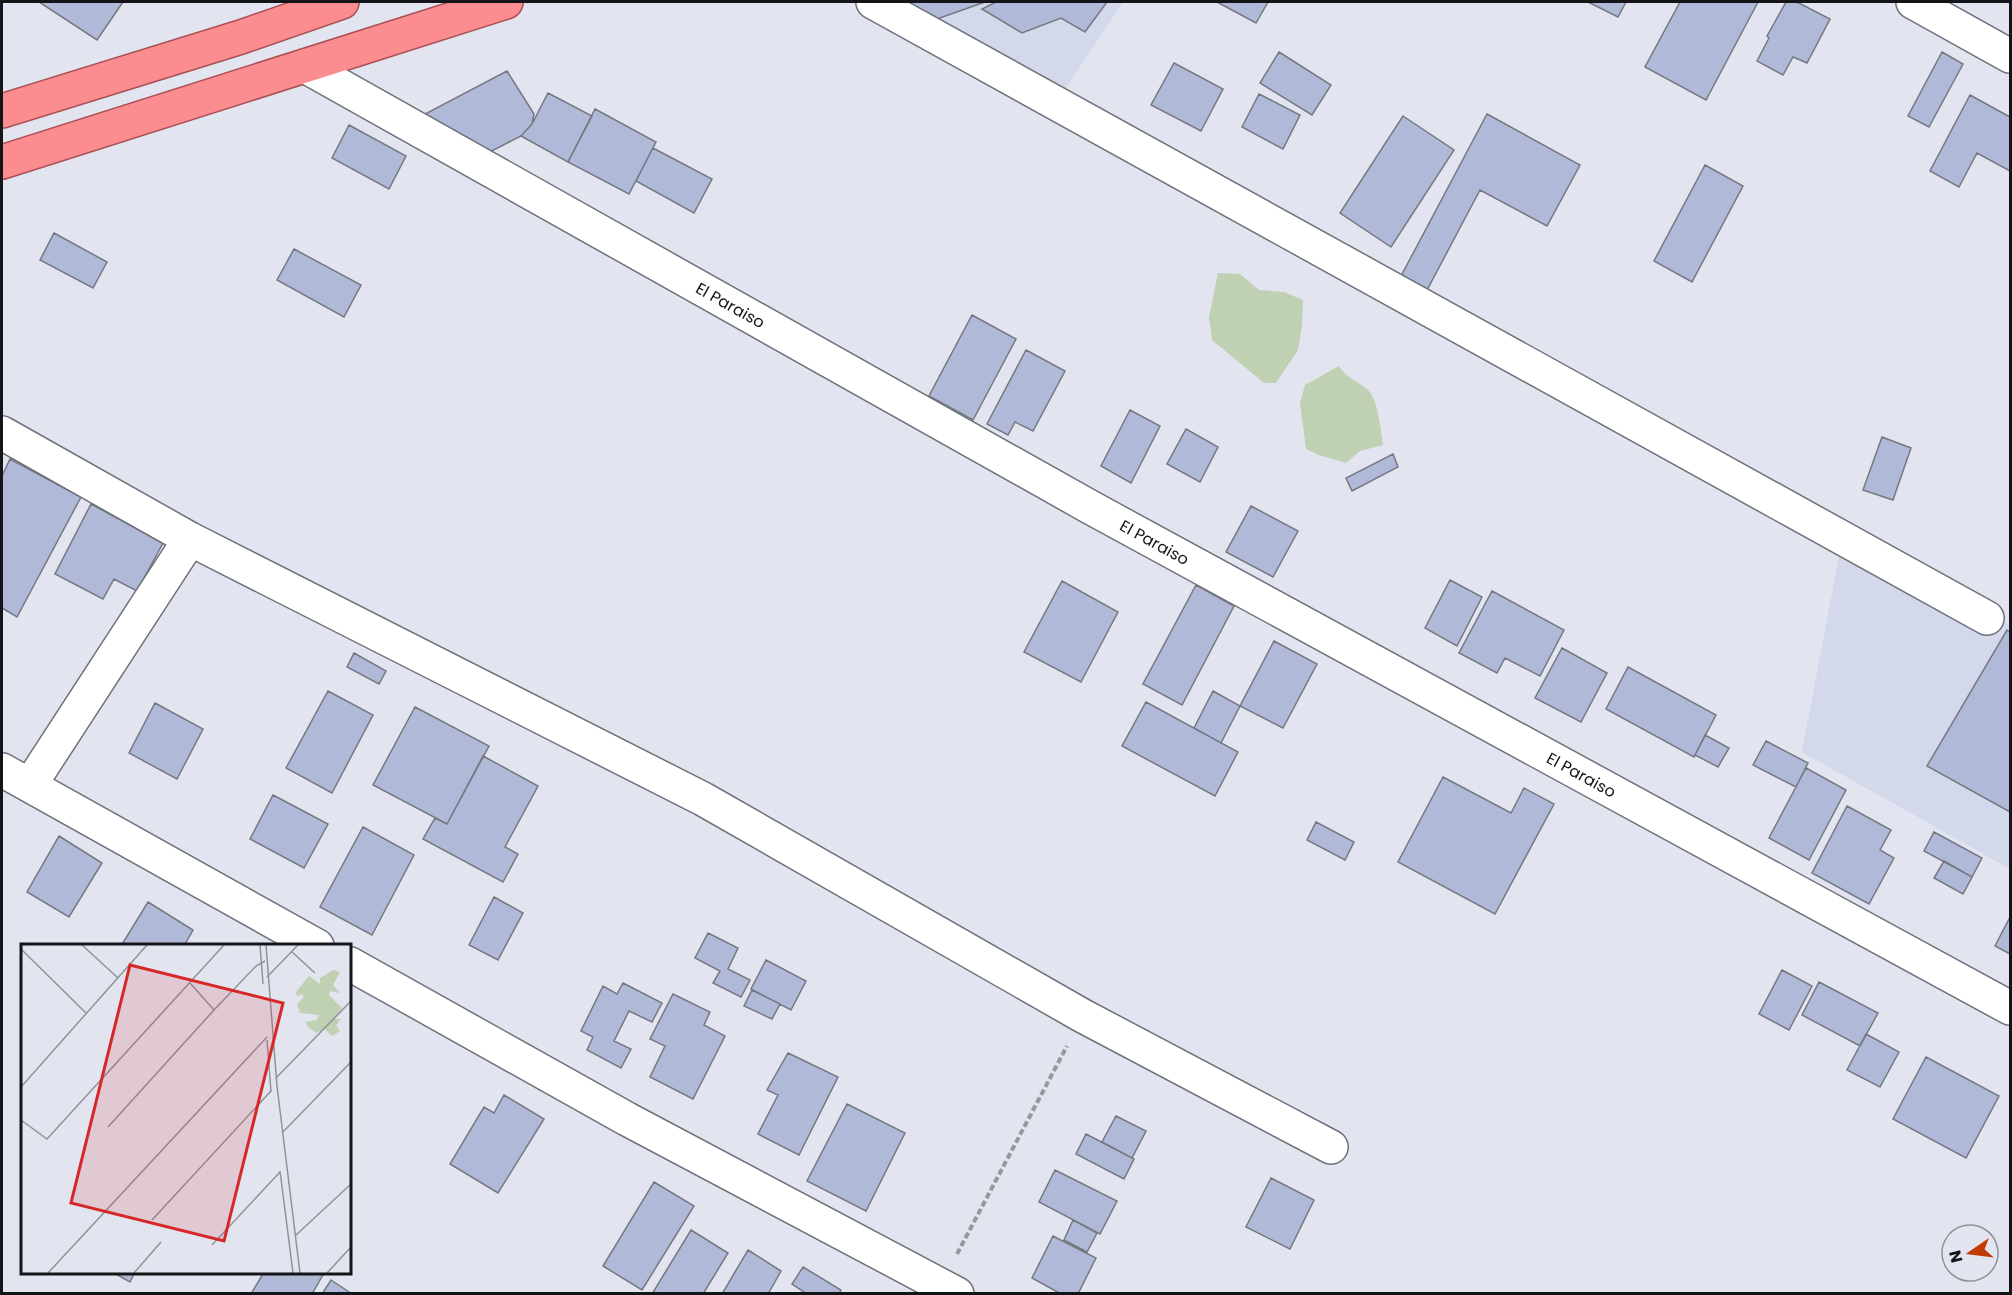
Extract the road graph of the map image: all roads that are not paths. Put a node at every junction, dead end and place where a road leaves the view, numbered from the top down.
1 (342, 2) edge
2 (506, 2) edge
3 (873, 2) edge
4 (1913, 2) edge
5 (2010, 56) edge
6 (305, 66) junction
7 (2, 111) edge
8 (2, 162) edge
9 (2, 433) edge
10 (190, 539) junction
11 (1987, 618) dead end
12 (2, 770) edge
13 (30, 785) junction
14 (315, 944) edge
15 (351, 965) edge
16 (2010, 1008) edge
17 (1331, 1147) dead end
18 (949, 1289) edge

1 - 7 highway
2 - 6 highway
3 - 11 street
4 - 5 street
6 - 8 highway
6 - 16 street, El Paraiso
9 - 10 street
10 - 13 street
10 - 17 street
12 - 13 street
13 - 14 street
15 - 18 street

